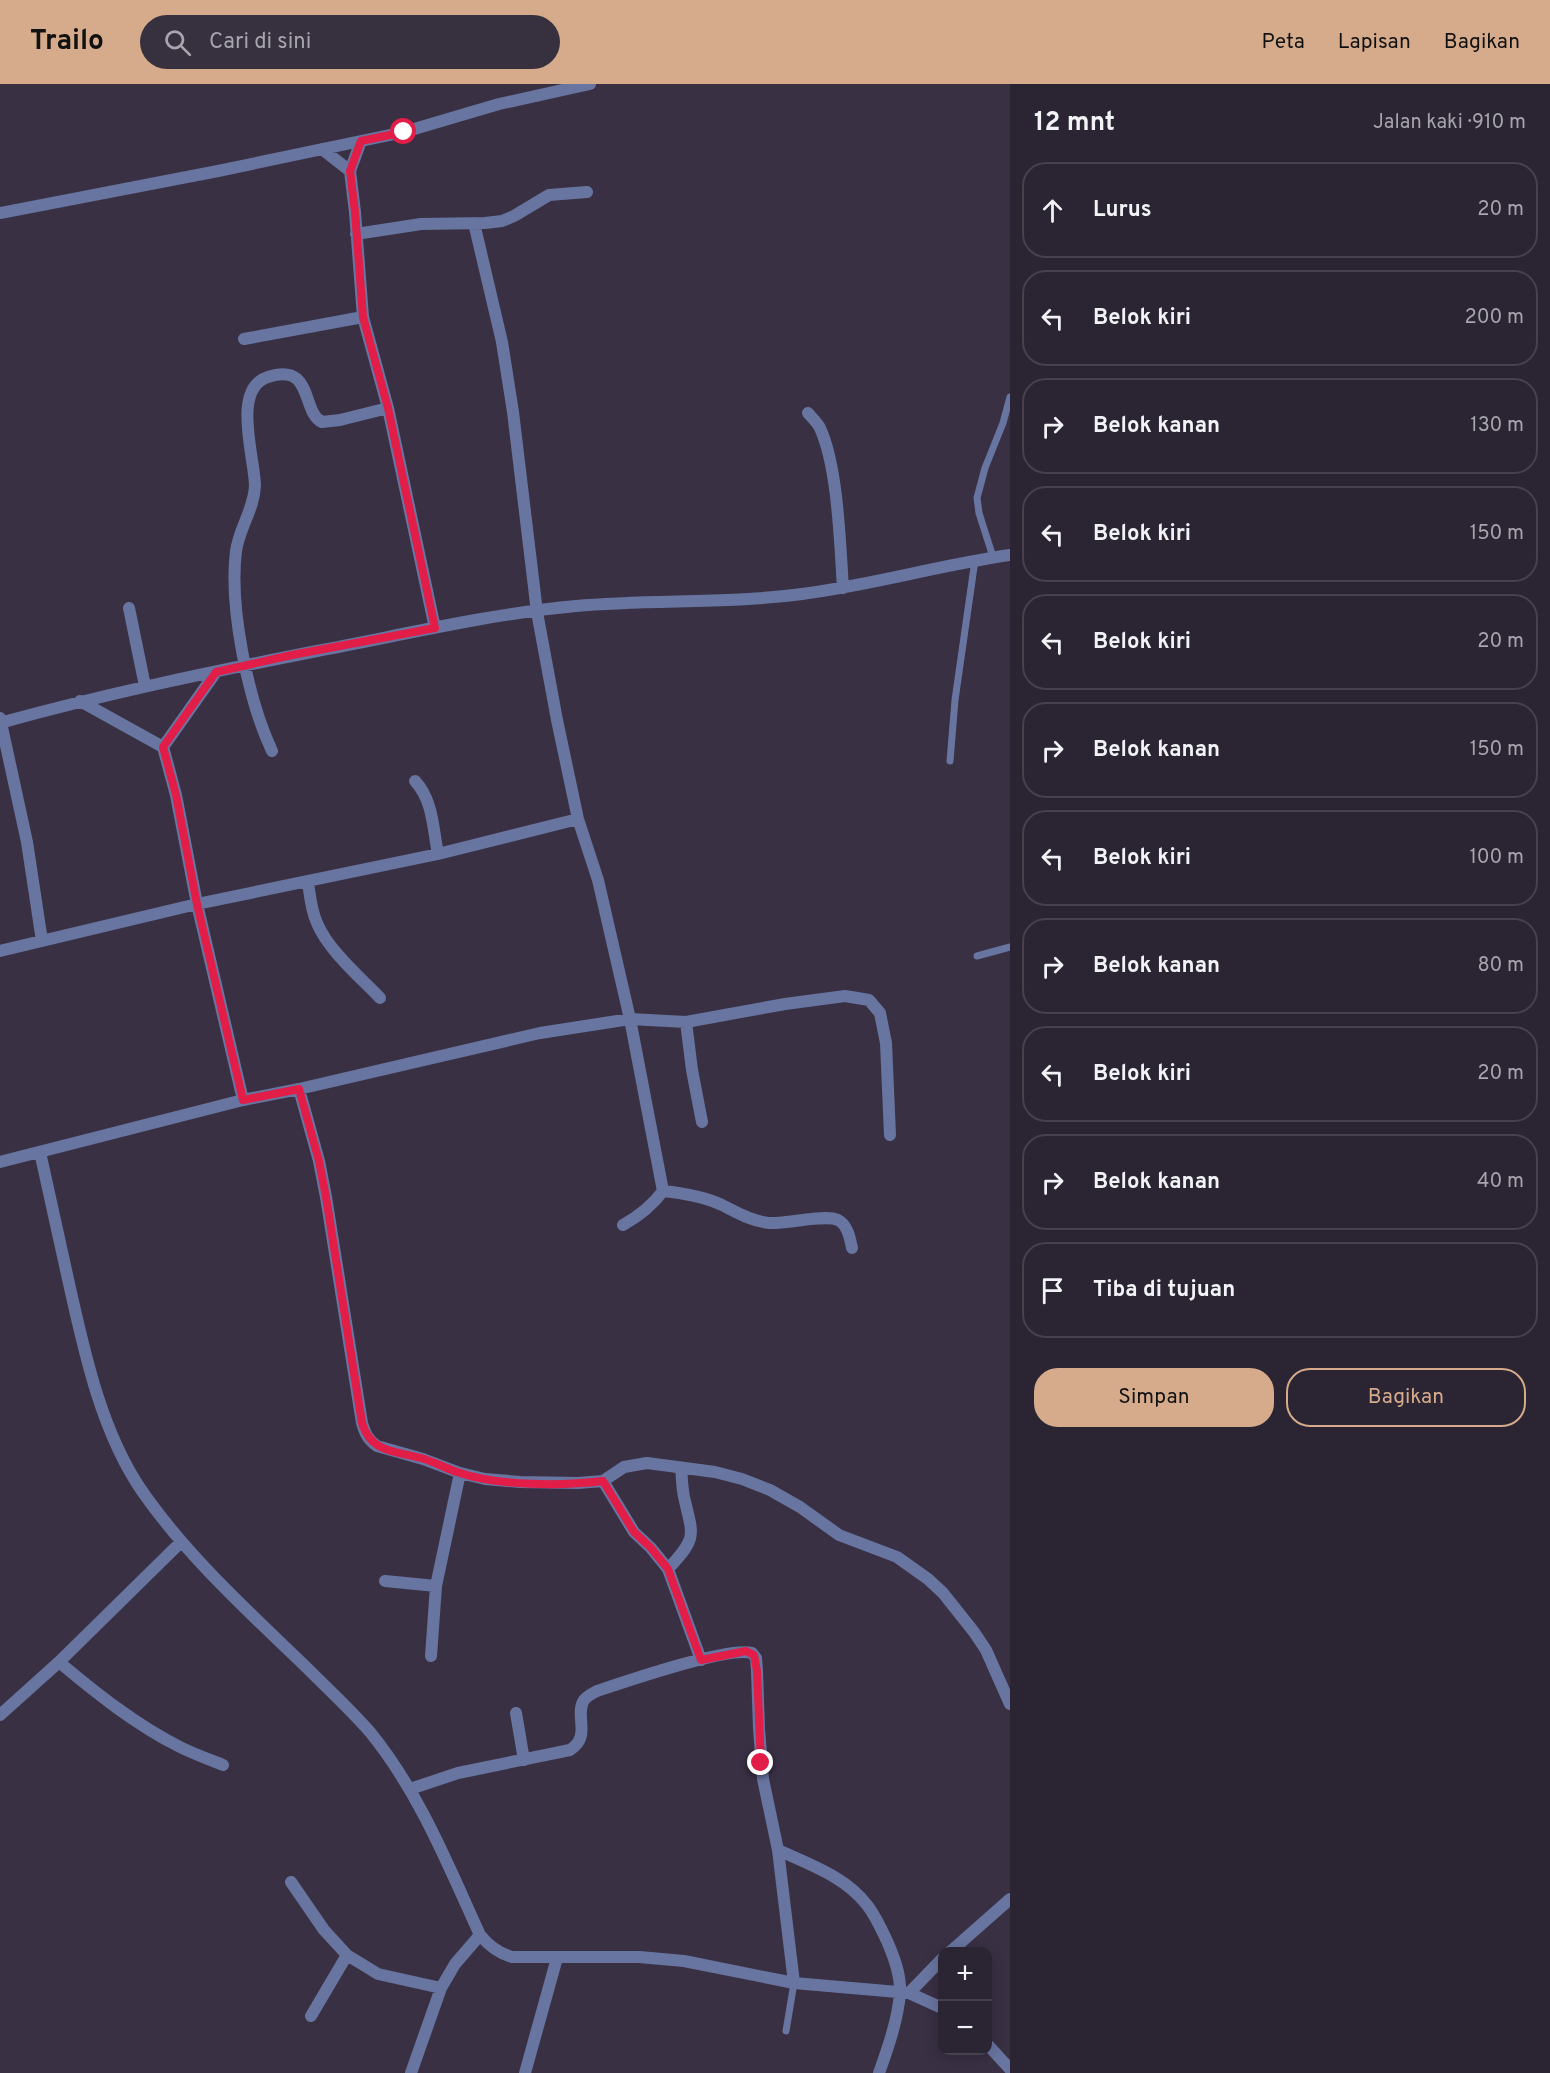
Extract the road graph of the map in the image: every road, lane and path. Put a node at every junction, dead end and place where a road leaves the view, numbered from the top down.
1 (590, 84) edge
2 (361, 141) junction
3 (322, 149) junction
4 (350, 171) junction
5 (587, 192) dead end
6 (0, 213) edge
7 (474, 222) junction
8 (356, 234) junction
9 (363, 317) junction
10 (244, 339) dead end
11 (1010, 397) edge
12 (388, 408) junction
13 (808, 413) dead end
14 (1010, 555) edge
15 (993, 557) junction
16 (975, 560) junction
17 (843, 588) junction
18 (129, 608) dead end
19 (537, 612) junction
20 (435, 628) junction
21 (246, 665) junction
22 (216, 672) junction
23 (145, 686) junction
24 (80, 701) junction
25 (0, 721) edge
26 (163, 747) junction
27 (272, 751) dead end
28 (950, 761) dead end
29 (415, 781) dead end
30 (578, 819) junction
31 (438, 854) junction
32 (308, 882) junction
33 (197, 904) junction
34 (42, 941) junction
35 (1010, 947) edge
36 (0, 951) edge
37 (976, 956) dead end
38 (380, 998) dead end
39 (630, 1019) junction
40 (686, 1022) junction
41 (299, 1089) junction
42 (243, 1100) junction
43 (702, 1122) dead end
44 (890, 1135) dead end
45 (40, 1152) junction
46 (0, 1162) edge
47 (663, 1191) junction
48 (623, 1225) dead end
49 (852, 1248) dead end
50 (681, 1468) junction
51 (460, 1473) junction
52 (603, 1481) junction
53 (181, 1542) junction
54 (668, 1569) junction
55 (385, 1581) dead end
56 (436, 1586) junction
57 (431, 1656) dead end
58 (701, 1660) junction
59 (59, 1662) junction
60 (1010, 1704) edge
61 (516, 1713) dead end
62 (0, 1715) edge
63 (524, 1760) junction
64 (223, 1765) dead end
65 (410, 1789) junction
66 (778, 1851) junction
67 (291, 1882) dead end
68 (1010, 1899) edge
69 (480, 1935) junction
70 (957, 1947) edge
71 (347, 1955) junction
72 (556, 1958) junction
73 (938, 1963) edge
74 (794, 1983) junction
75 (441, 1988) junction
76 (904, 1993) junction
77 (938, 2006) edge
78 (311, 2016) dead end
79 (786, 2031) dead end
80 (992, 2049) edge
81 (1010, 2069) edge
82 (411, 2073) edge
83 (525, 2073) edge
84 (879, 2073) edge

1 - 2 street
2 - 3 street
2 - 4 street
3 - 4 street
3 - 6 street
4 - 8 street
5 - 7 street
7 - 8 street
7 - 19 street
8 - 9 street
9 - 10 street
9 - 12 street
11 - 15 lane
12 - 20 street
12 - 21 street
13 - 17 street
14 - 15 street
15 - 16 street
16 - 17 street
16 - 28 lane
17 - 19 street
18 - 23 street
19 - 20 street
19 - 30 street
20 - 21 street
21 - 22 street
21 - 27 street
22 - 23 street
22 - 26 street
23 - 24 street
24 - 25 street
24 - 26 street
25 - 34 street
26 - 33 street
29 - 31 street
30 - 31 street
30 - 39 street
31 - 32 street
32 - 33 street
32 - 38 street
33 - 34 street
33 - 42 street
34 - 36 street
35 - 37 lane
39 - 40 street
39 - 41 street
39 - 47 street
40 - 43 street
40 - 44 street
41 - 42 street
41 - 51 street
42 - 45 street
45 - 46 street
45 - 53 street
47 - 48 street
47 - 49 street
50 - 52 street
50 - 54 street
50 - 60 street
51 - 52 street
51 - 56 street
52 - 54 street
53 - 59 street
53 - 65 street
54 - 58 street
55 - 56 street
56 - 57 street
58 - 63 street
58 - 66 street
59 - 62 street
59 - 64 street
61 - 63 street
63 - 65 street
65 - 69 street
66 - 74 street
66 - 76 street
67 - 71 street
68 - 70 street
69 - 72 street
69 - 75 street
71 - 75 street
71 - 78 street
72 - 74 street
72 - 83 street
73 - 76 street
74 - 76 street
74 - 79 lane
75 - 82 street
76 - 77 street
76 - 84 street
80 - 81 street

